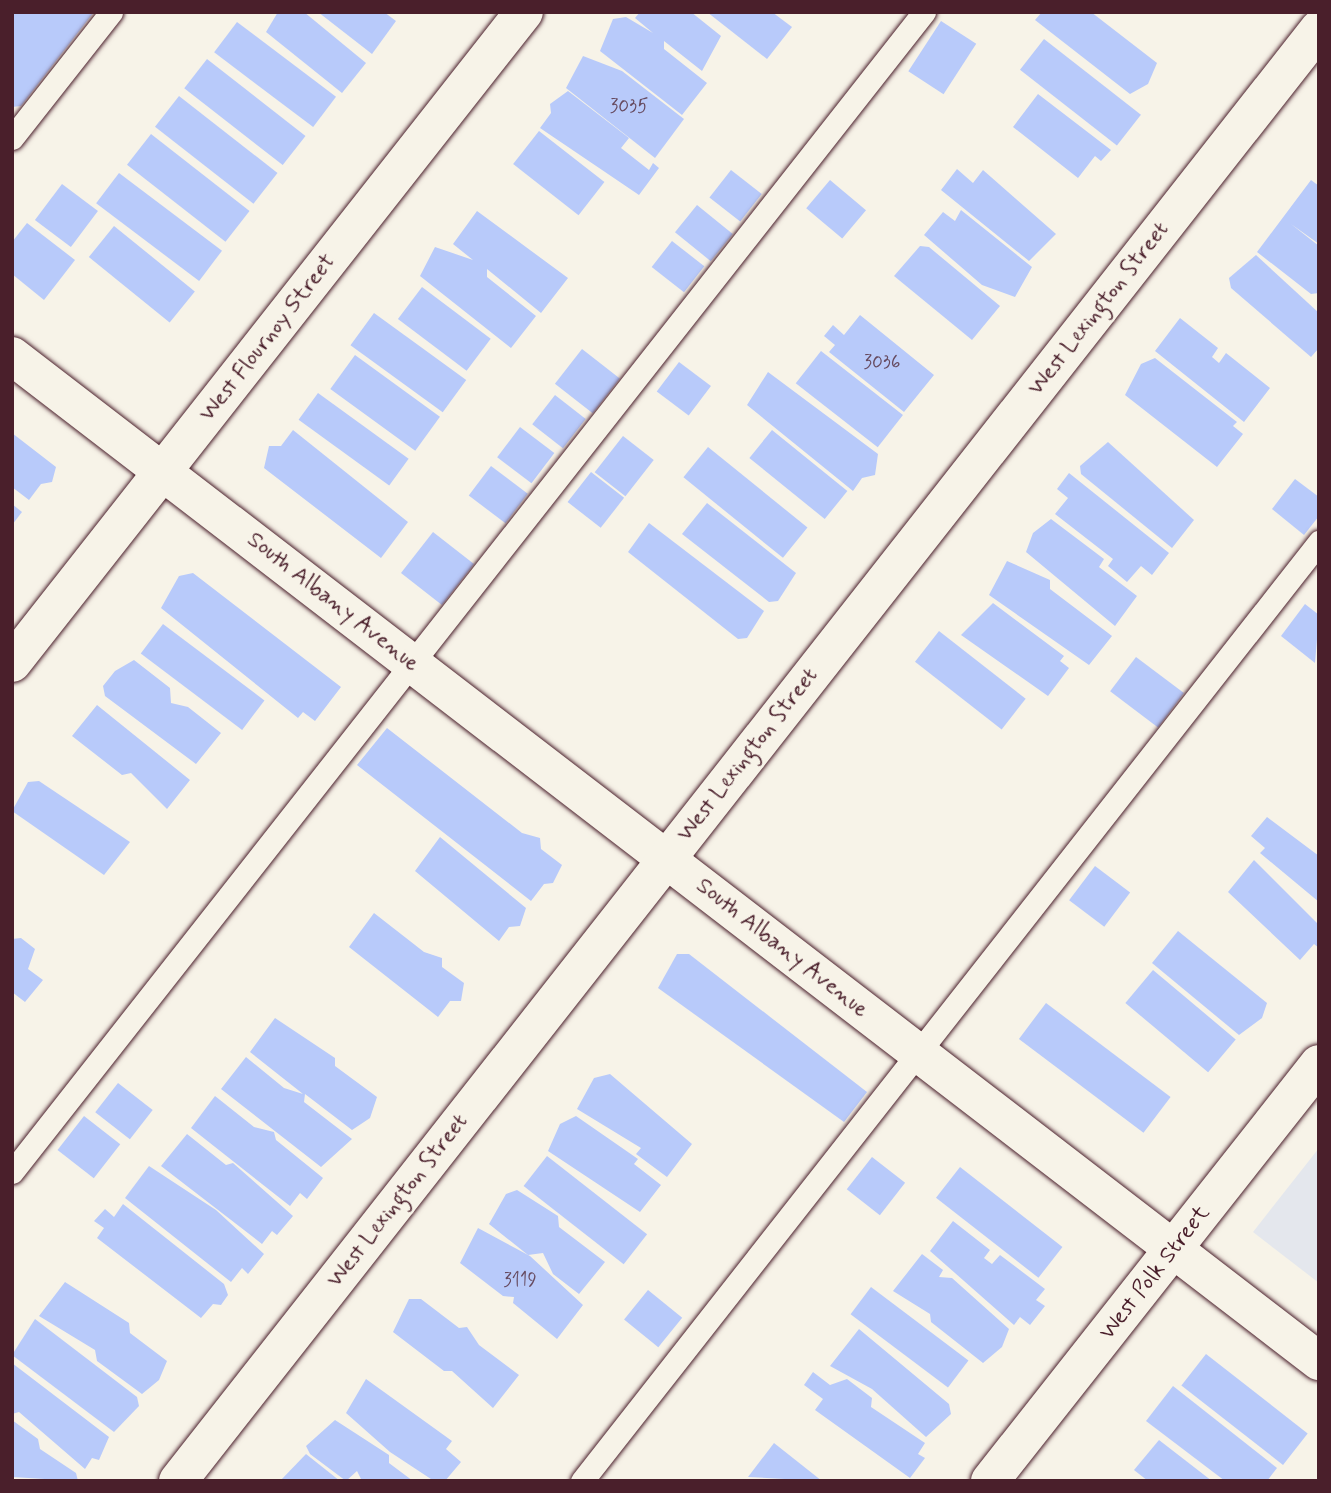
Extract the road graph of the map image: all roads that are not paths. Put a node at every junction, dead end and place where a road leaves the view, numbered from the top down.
1 (111, 12) edge
2 (524, 12) edge
3 (924, 12) edge
4 (1319, 29) edge
5 (12, 138) edge
6 (12, 356) edge
7 (163, 472) junction
8 (1319, 542) edge
9 (12, 663) edge
10 (412, 664) junction
11 (666, 859) junction
12 (918, 1053) junction
13 (1319, 1064) edge
14 (12, 1172) edge
15 (1174, 1249) junction
16 (1319, 1361) edge
17 (178, 1481) edge
18 (582, 1481) edge
19 (990, 1481) edge

1 - 5 lane
2 - 7 street, West Flournoy Street
3 - 10 lane
4 - 11 street, West Lexington Street
6 - 7 street, South Albany Avenue
7 - 9 street, West Flournoy Street
7 - 10 street, South Albany Avenue
8 - 12 lane
10 - 11 street, South Albany Avenue
10 - 14 lane
11 - 12 street, South Albany Avenue
11 - 17 street, West Lexington Street
12 - 15 street, South Albany Avenue
12 - 18 lane
13 - 15 street, West Polk Street
15 - 16 street, South Albany Avenue
15 - 19 street, West Polk Street

